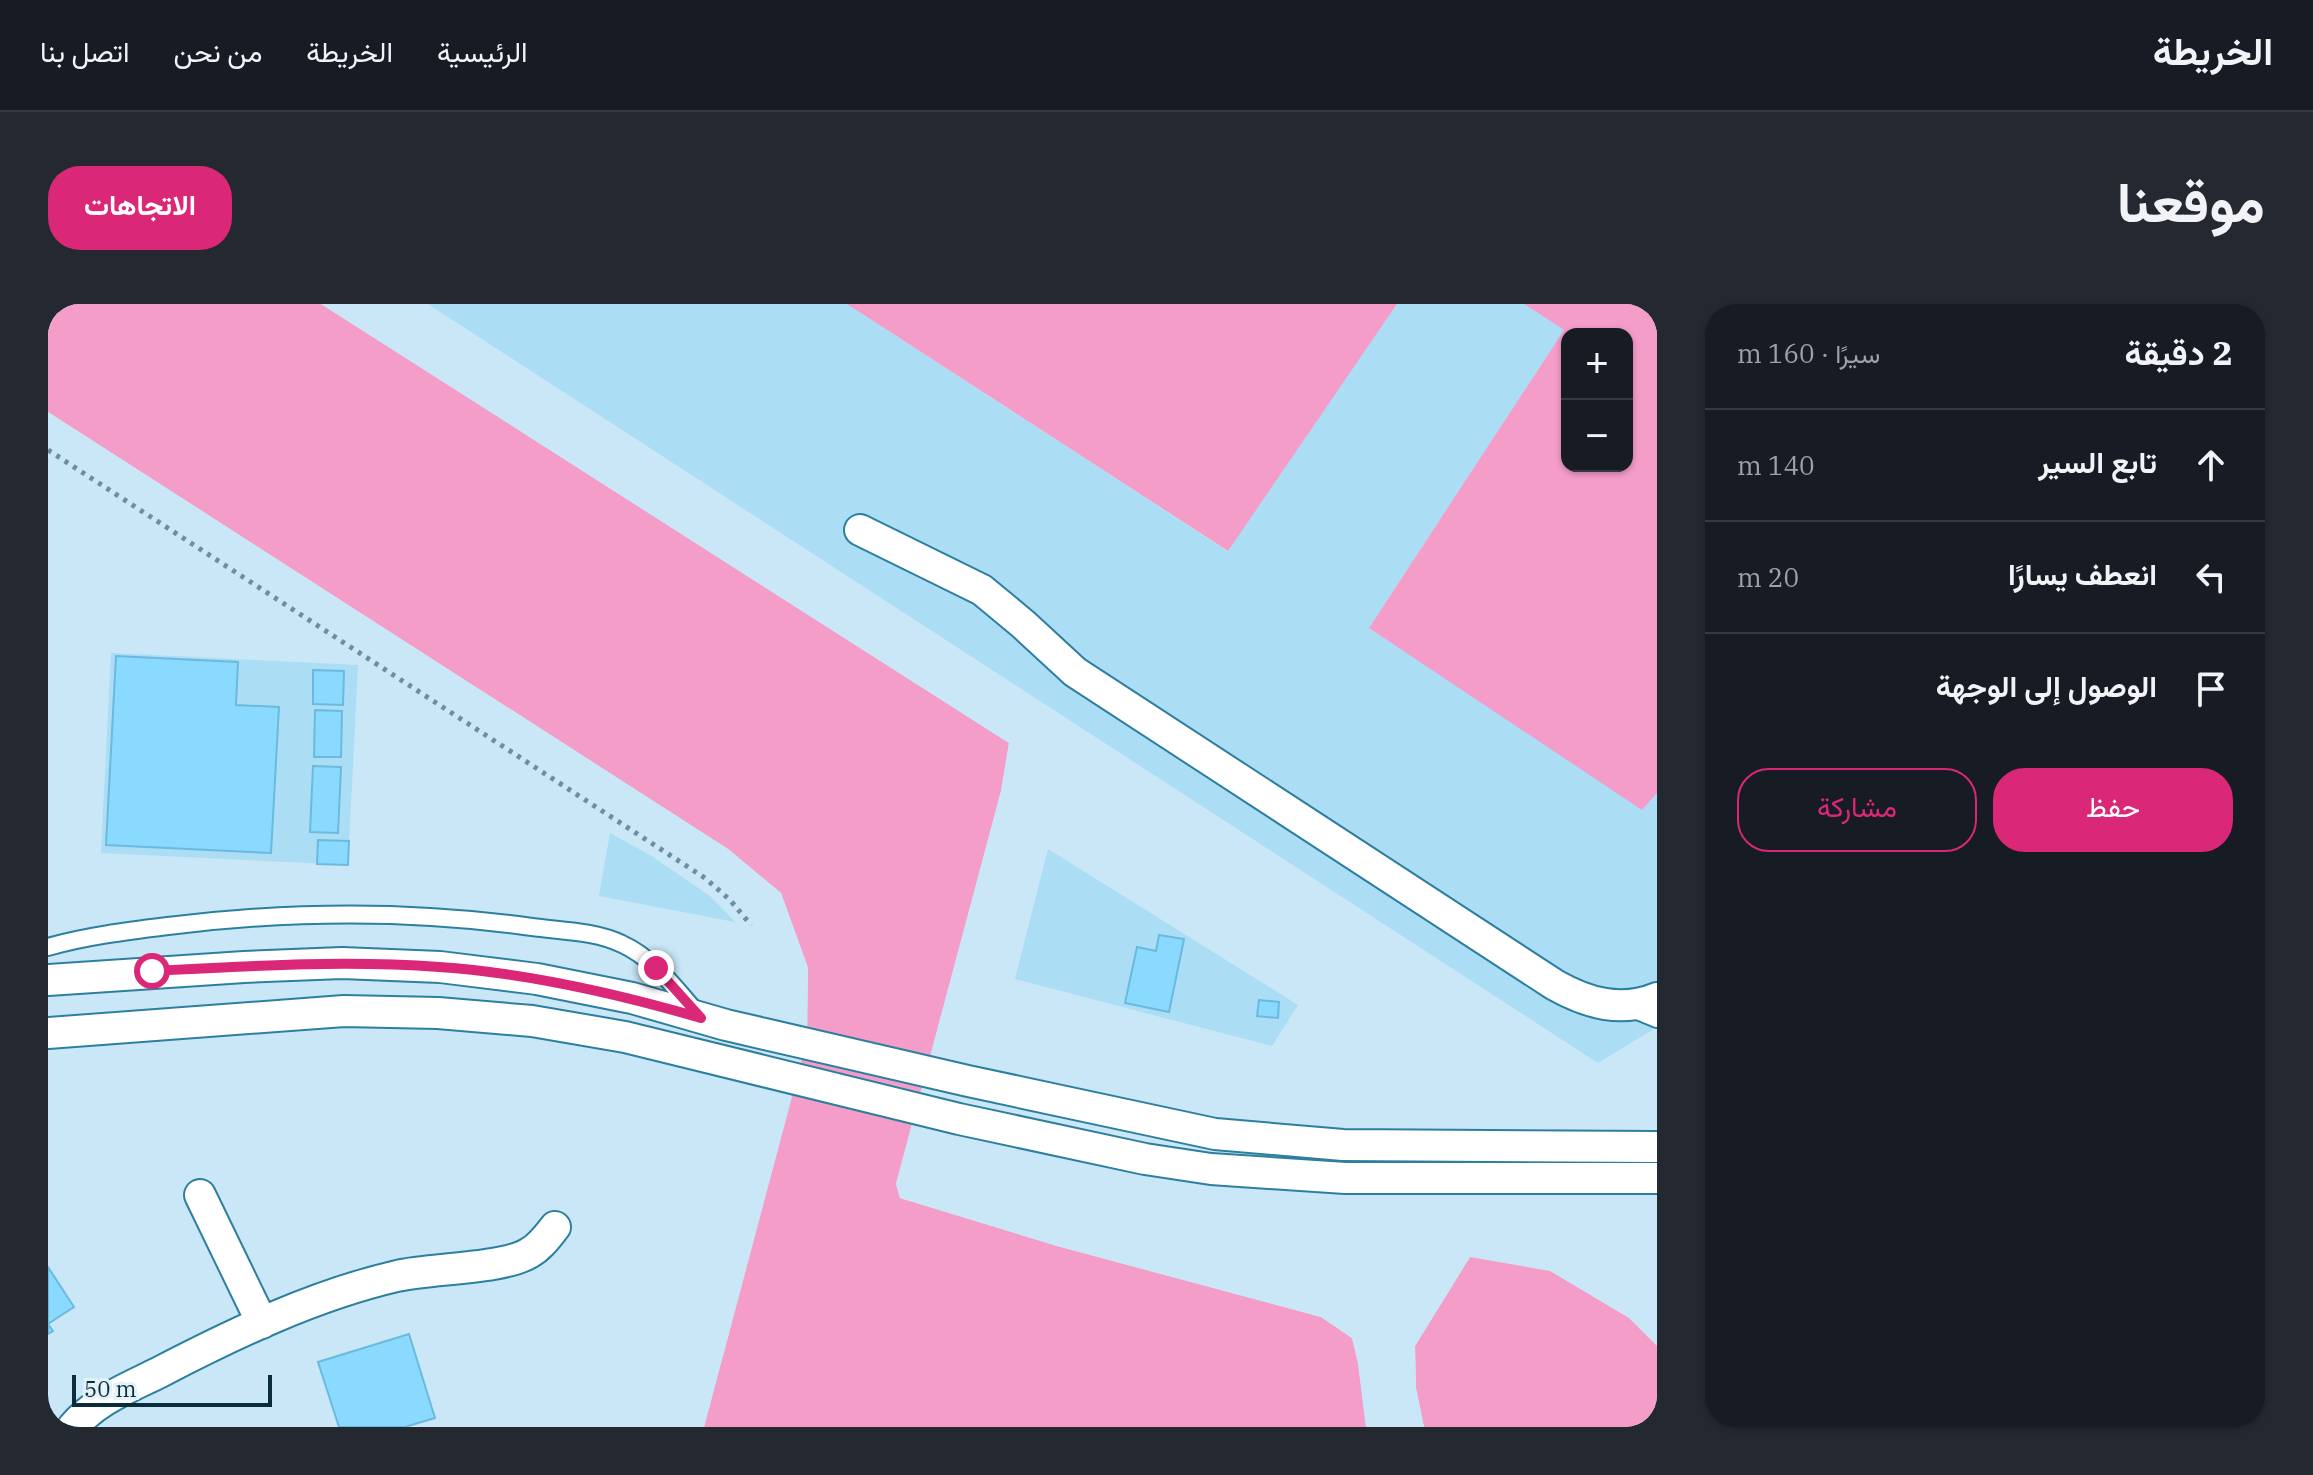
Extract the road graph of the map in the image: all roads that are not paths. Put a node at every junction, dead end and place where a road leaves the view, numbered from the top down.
1 (860, 530) dead end
2 (48, 947) edge
3 (48, 980) edge
4 (1657, 998) edge
5 (1625, 1006) junction
6 (1657, 1019) edge
7 (714, 1021) junction
8 (48, 1033) edge
9 (1657, 1147) edge
10 (1657, 1178) edge
11 (200, 1195) dead end
12 (555, 1227) dead end
13 (262, 1323) junction
14 (79, 1420) edge
15 (48, 1421) edge

1 - 5 street
2 - 7 lane
3 - 7 street
4 - 5 street
5 - 6 lane
7 - 9 street
8 - 10 street
11 - 13 street
12 - 13 street
13 - 14 street
14 - 15 street

